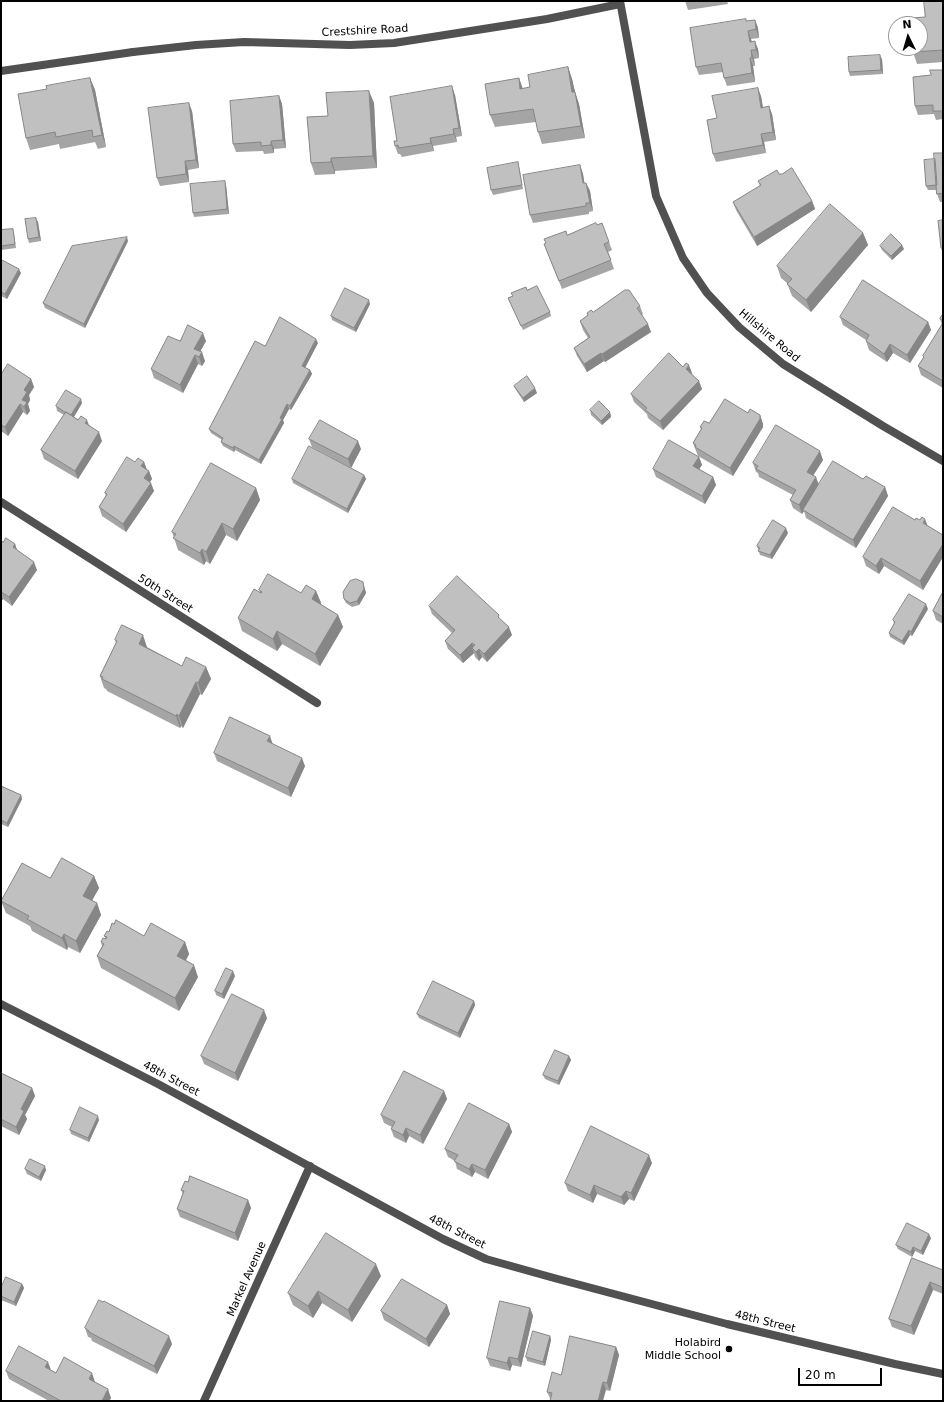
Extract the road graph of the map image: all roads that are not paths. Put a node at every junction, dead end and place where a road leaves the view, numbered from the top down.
1 (620, 3) edge
2 (1, 71) edge
3 (943, 461) edge
4 (1, 502) edge
5 (317, 703) dead end
6 (1, 1004) edge
7 (310, 1166) junction
8 (943, 1374) edge
9 (204, 1401) edge

1 - 2 street, Crestshire Road
1 - 3 street, Hillshire Road
4 - 5 street, 50th Street
6 - 7 street, 48th Street
7 - 8 street, 48th Street
7 - 9 street, Markel Avenue

